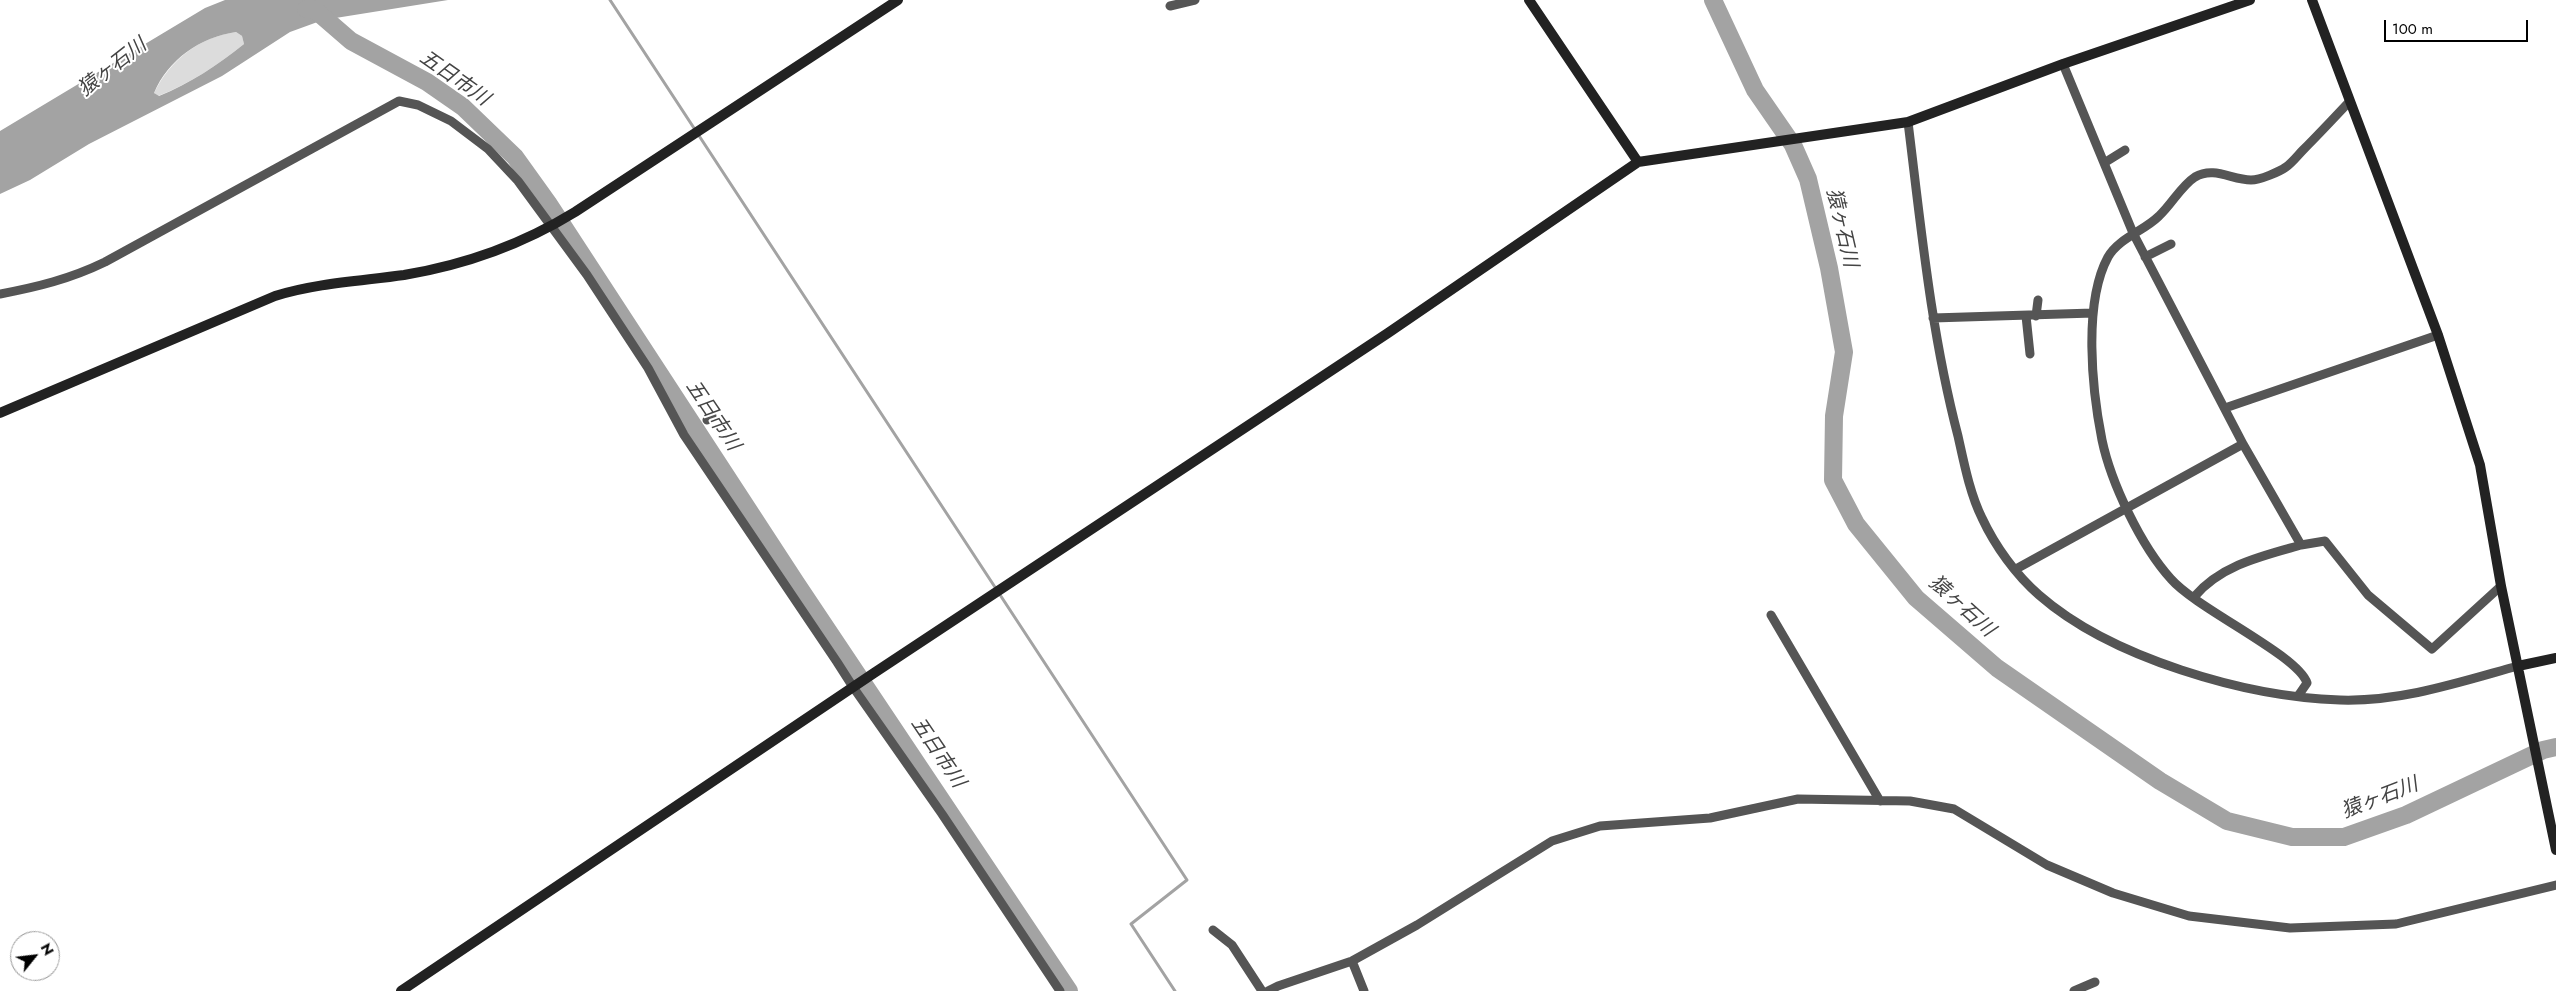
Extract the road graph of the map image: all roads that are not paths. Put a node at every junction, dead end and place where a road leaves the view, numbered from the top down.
1 (898, 0) edge
2 (1195, 0) edge
3 (1529, 0) edge
4 (2250, 0) edge
5 (2312, 0) edge
6 (1170, 6) dead end
7 (2063, 64) junction
8 (2349, 102) junction
9 (1908, 122) junction
10 (2125, 150) dead end
11 (1638, 162) junction
12 (2104, 163) junction
13 (552, 226) junction
14 (2133, 233) junction
15 (2170, 244) dead end
16 (2145, 257) junction
17 (0, 294) edge
18 (2038, 300) dead end
19 (2093, 313) junction
20 (2026, 316) junction
21 (2036, 316) junction
22 (1933, 318) junction
23 (2438, 335) junction
24 (2030, 354) dead end
25 (2225, 408) junction
26 (0, 413) edge
27 (2243, 444) junction
28 (2126, 508) junction
29 (2302, 545) junction
30 (2016, 569) junction
31 (2501, 586) junction
32 (2194, 597) junction
33 (1771, 615) dead end
34 (2556, 658) edge
35 (2520, 671) junction
36 (854, 687) junction
37 (2298, 696) junction
38 (1880, 801) junction
39 (2556, 850) edge
40 (2556, 885) edge
41 (1213, 930) dead end
42 (1352, 961) junction
43 (2095, 982) dead end
44 (401, 991) edge
45 (1060, 991) edge
46 (1262, 991) edge
47 (1268, 991) edge
48 (1364, 991) edge
49 (2074, 991) edge

1 - 13 street
2 - 6 street
3 - 11 street
4 - 7 street
5 - 8 street
7 - 9 street
7 - 12 street
8 - 14 street
8 - 23 street
9 - 11 street
9 - 22 street
10 - 12 street
11 - 36 street
12 - 14 street
13 - 17 street
13 - 26 street
13 - 36 street
14 - 16 street
14 - 19 street
15 - 16 street
16 - 25 street
18 - 21 street
19 - 21 street
19 - 28 street
20 - 21 street
20 - 22 street
20 - 24 street
22 - 30 street
23 - 25 street
23 - 31 street
25 - 27 street
27 - 28 street
27 - 29 street
28 - 30 street
28 - 32 street
29 - 31 street
29 - 32 street
30 - 37 street
31 - 35 street
32 - 37 street
33 - 38 street
34 - 35 street
35 - 37 street
35 - 39 street
36 - 44 street
36 - 45 street
38 - 40 street
38 - 42 street
41 - 46 street
42 - 47 street
42 - 48 street
43 - 49 street

